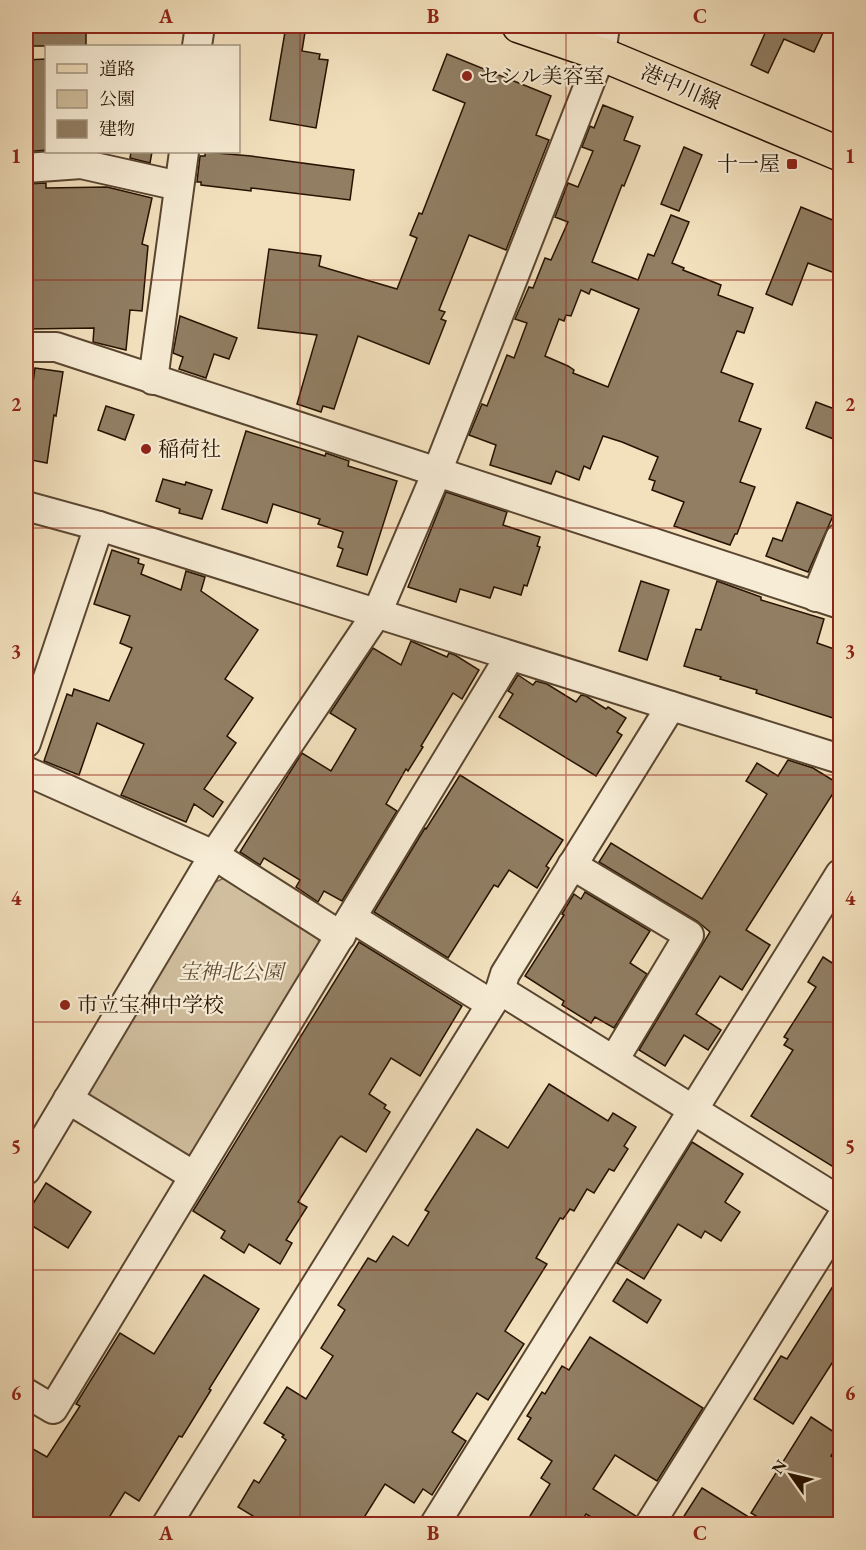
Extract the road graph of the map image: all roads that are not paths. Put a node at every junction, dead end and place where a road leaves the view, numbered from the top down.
1 (200, 26) edge
2 (519, 26) edge
3 (603, 40) edge
4 (197, 45) edge
5 (184, 153) edge
6 (840, 154) edge
7 (26, 168) edge
8 (179, 186) junction
9 (26, 347) edge
10 (153, 380) junction
11 (437, 472) junction
12 (26, 506) edge
13 (99, 526) junction
14 (840, 538) edge
15 (828, 601) edge
16 (377, 613) junction
17 (510, 656) junction
18 (671, 706) junction
19 (26, 743) edge
20 (840, 759) edge
21 (26, 771) edge
22 (214, 855) junction
23 (572, 865) junction
24 (840, 874) edge
25 (346, 927) junction
26 (496, 997) junction
27 (614, 1060) junction
28 (68, 1099) junction
29 (693, 1109) junction
30 (26, 1170) edge
31 (194, 1176) junction
32 (840, 1201) edge
33 (840, 1220) edge
34 (26, 1393) edge
35 (167, 1524) edge
36 (435, 1524) edge
37 (650, 1524) edge

1 - 4 street
2 - 3 main road, 港中川線
3 - 6 main road, 港中川線
3 - 11 street
5 - 8 street
7 - 8 street
8 - 10 street
9 - 10 street
10 - 11 street
11 - 15 street
11 - 16 street
12 - 13 street
13 - 16 street
13 - 19 street
14 - 15 street
16 - 17 street
16 - 22 street
17 - 18 street
17 - 25 street
18 - 20 street
18 - 23 street
21 - 22 street
22 - 25 street
22 - 28 street
23 - 26 street
23 - 27 street
24 - 29 street
25 - 26 street
25 - 31 street
26 - 27 street
26 - 35 street
27 - 29 street
28 - 30 street
28 - 31 street
29 - 32 street
29 - 36 street
31 - 34 street
33 - 37 street

